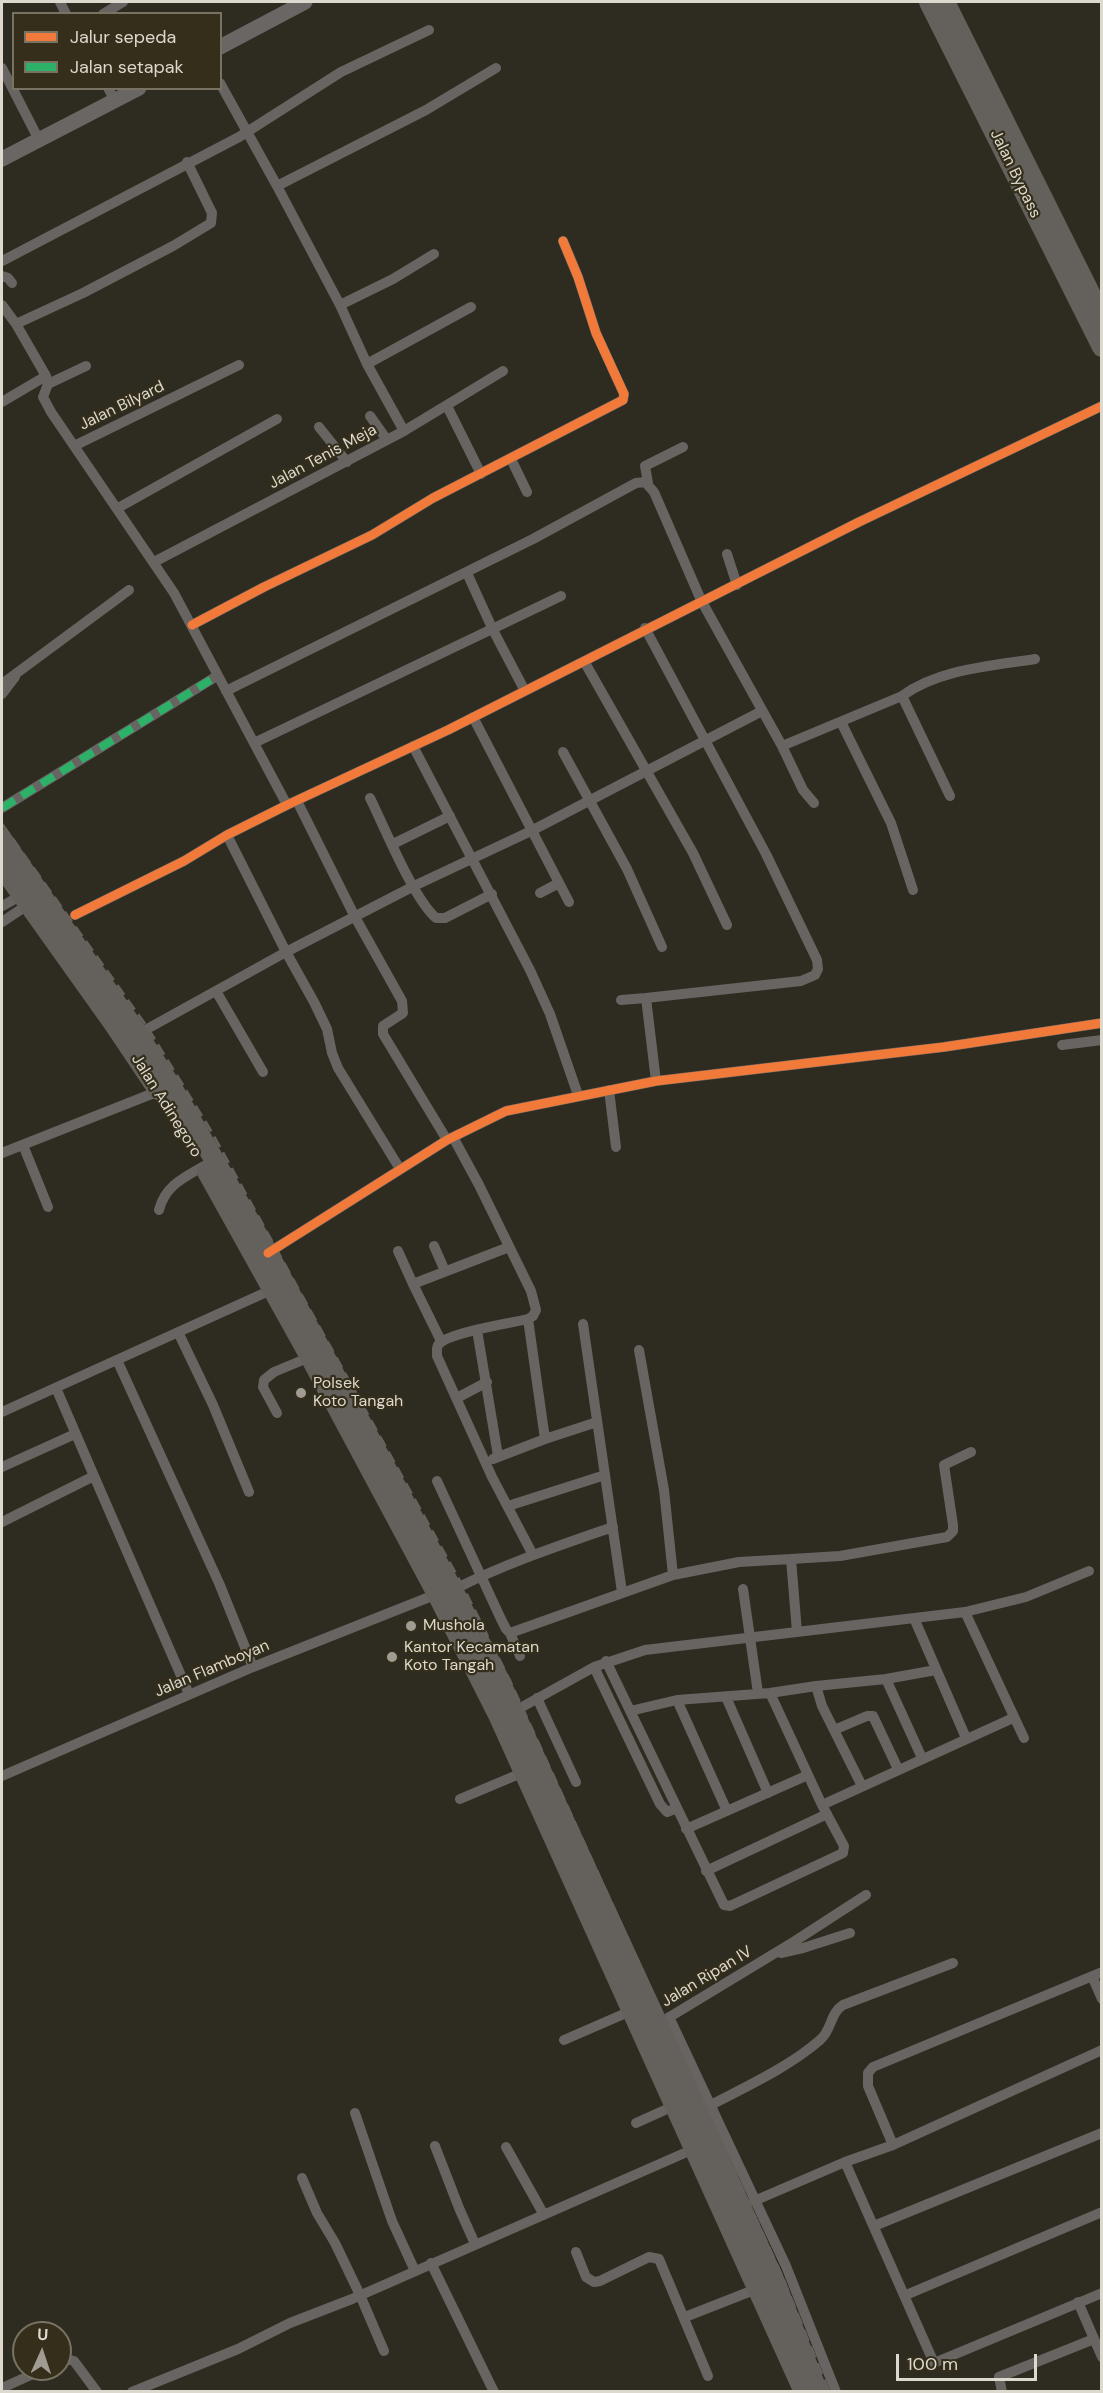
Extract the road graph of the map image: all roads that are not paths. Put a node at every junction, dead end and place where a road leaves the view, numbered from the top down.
1 (123, 2) edge
2 (305, 2) edge
3 (929, 2) edge
4 (945, 2) edge
5 (106, 12) edge
6 (429, 30) dead end
7 (222, 46) edge
8 (2, 68) edge
9 (496, 68) dead end
10 (12, 87) edge
11 (222, 87) edge
12 (13, 90) edge
13 (132, 90) edge
14 (111, 95) edge
15 (247, 132) junction
16 (39, 140) junction
17 (2, 159) edge
18 (187, 162) junction
19 (277, 186) junction
20 (563, 241) dead end
21 (1060, 248) junction
22 (434, 254) dead end
23 (2, 261) edge
24 (2, 276) edge
25 (12, 283) dead end
26 (2, 305) edge
27 (340, 305) junction
28 (471, 307) dead end
29 (1101, 317) edge
30 (16, 324) junction
31 (1101, 347) edge
32 (367, 363) junction
33 (239, 365) dead end
34 (86, 366) dead end
35 (503, 371) dead end
36 (47, 380) junction
37 (2, 402) edge
38 (447, 406) junction
39 (1101, 406) edge
40 (370, 416) dead end
41 (277, 419) dead end
42 (319, 428) dead end
43 (404, 431) junction
44 (387, 440) junction
45 (74, 446) junction
46 (683, 447) dead end
47 (511, 459) junction
48 (347, 462) junction
49 (481, 474) junction
50 (648, 483) junction
51 (527, 492) dead end
52 (117, 508) junction
53 (727, 554) dead end
54 (154, 562) junction
55 (466, 573) junction
56 (737, 585) junction
57 (129, 590) dead end
58 (561, 596) dead end
59 (701, 600) junction
60 (192, 625) junction
61 (645, 628) junction
62 (493, 630) junction
63 (1035, 659) dead end
64 (584, 661) junction
65 (16, 674) junction
66 (217, 676) junction
67 (2, 684) edge
68 (226, 691) junction
69 (525, 691) junction
70 (2, 694) edge
71 (902, 696) junction
72 (762, 711) junction
73 (473, 717) junction
74 (842, 722) junction
75 (705, 741) junction
76 (254, 743) junction
77 (413, 746) junction
78 (782, 746) junction
79 (563, 752) dead end
80 (647, 772) junction
81 (950, 796) dead end
82 (370, 798) dead end
83 (588, 801) junction
84 (292, 803) junction
85 (814, 803) dead end
86 (2, 807) edge
87 (450, 816) junction
88 (531, 831) junction
89 (228, 835) junction
90 (2, 839) edge
91 (393, 844) junction
92 (473, 857) junction
93 (2, 867) edge
94 (559, 883) junction
95 (414, 886) junction
96 (913, 890) dead end
97 (540, 893) dead end
98 (492, 894) junction
99 (569, 902) dead end
100 (2, 906) edge
101 (36, 907) junction
102 (75, 915) dead end
103 (356, 917) junction
104 (2, 922) edge
105 (727, 925) dead end
106 (63, 938) junction
107 (662, 947) dead end
108 (286, 952) junction
109 (216, 991) junction
110 (646, 998) junction
111 (621, 1000) dead end
112 (1101, 1023) edge
113 (138, 1034) junction
114 (1101, 1040) edge
115 (1062, 1045) dead end
116 (263, 1072) dead end
117 (656, 1081) junction
118 (609, 1090) junction
119 (159, 1091) junction
120 (578, 1095) junction
121 (450, 1139) junction
122 (23, 1145) junction
123 (616, 1147) dead end
124 (2, 1153) edge
125 (204, 1166) junction
126 (400, 1169) junction
127 (48, 1207) dead end
128 (159, 1210) dead end
129 (434, 1246) dead end
130 (509, 1247) junction
131 (398, 1251) dead end
132 (268, 1253) junction
133 (445, 1271) junction
134 (413, 1284) junction
135 (271, 1290) junction
136 (528, 1319) junction
137 (583, 1324) dead end
138 (477, 1330) junction
139 (178, 1332) junction
140 (441, 1341) junction
141 (639, 1350) dead end
142 (310, 1357) junction
143 (117, 1360) junction
144 (487, 1382) junction
145 (56, 1388) junction
146 (457, 1398) junction
147 (2, 1412) edge
148 (277, 1413) dead end
149 (597, 1422) junction
150 (75, 1434) junction
151 (545, 1438) junction
152 (971, 1452) dead end
153 (498, 1456) junction
154 (486, 1462) junction
155 (2, 1467) edge
156 (605, 1475) junction
157 (93, 1476) junction
158 (437, 1481) dead end
159 (249, 1492) dead end
160 (508, 1506) junction
161 (2, 1522) edge
162 (613, 1527) junction
163 (533, 1555) junction
164 (791, 1559) junction
165 (1089, 1571) dead end
166 (481, 1575) junction
167 (673, 1575) junction
168 (743, 1589) dead end
169 (445, 1592) junction
170 (622, 1592) junction
171 (965, 1612) junction
172 (914, 1618) junction
173 (797, 1632) junction
174 (510, 1633) junction
175 (749, 1637) junction
176 (520, 1656) dead end
177 (606, 1661) junction
178 (594, 1666) junction
179 (253, 1667) junction
180 (936, 1670) junction
181 (886, 1679) junction
182 (816, 1686) junction
183 (758, 1693) junction
184 (770, 1693) junction
185 (189, 1694) junction
186 (726, 1697) junction
187 (537, 1698) junction
188 (677, 1700) junction
189 (630, 1711) junction
190 (513, 1713) junction
191 (1013, 1718) junction
192 (834, 1730) junction
193 (966, 1738) junction
194 (1024, 1738) dead end
195 (922, 1758) junction
196 (898, 1769) junction
197 (524, 1772) junction
198 (808, 1775) junction
199 (2, 1776) edge
200 (576, 1782) dead end
201 (862, 1786) junction
202 (768, 1793) junction
203 (460, 1799) dead end
204 (676, 1808) junction
205 (824, 1809) junction
206 (727, 1811) junction
207 (686, 1829) junction
208 (706, 1871) junction
209 (866, 1894) dead end
210 (591, 1898) junction
211 (850, 1933) dead end
212 (772, 1954) junction
213 (952, 1963) dead end
214 (1097, 1974) edge
215 (1101, 1999) edge
216 (633, 2010) junction
217 (664, 2021) junction
218 (564, 2040) dead end
219 (1101, 2050) edge
220 (676, 2105) junction
221 (711, 2105) junction
222 (355, 2113) dead end
223 (636, 2123) dead end
224 (1101, 2133) edge
225 (893, 2145) junction
226 (435, 2146) dead end
227 (506, 2147) dead end
228 (696, 2148) junction
229 (845, 2162) junction
230 (302, 2178) dead end
231 (754, 2201) junction
232 (1101, 2212) edge
233 (544, 2215) junction
234 (874, 2226) junction
235 (475, 2244) junction
236 (576, 2252) dead end
237 (431, 2263) junction
238 (415, 2271) junction
239 (759, 2288) junction
240 (1101, 2293) edge
241 (360, 2295) junction
242 (906, 2295) junction
243 (1078, 2302) junction
244 (685, 2317) junction
245 (1094, 2338) junction
246 (384, 2351) dead end
247 (1101, 2357) edge
248 (72, 2360) edge
249 (708, 2376) dead end
250 (17, 2381) edge
251 (2, 2388) edge
252 (97, 2391) edge
253 (132, 2391) edge
254 (494, 2391) edge
255 (804, 2391) edge
256 (818, 2391) edge
257 (836, 2391) edge
258 (1002, 2391) edge

1 - 5 street
2 - 7 street
3 - 21 highway, Jalan Bypass
4 - 21 highway, Jalan Bypass
6 - 15 street
8 - 10 street
9 - 19 street
11 - 15 street
12 - 16 street
13 - 14 street
14 - 16 street
15 - 18 street
15 - 19 street
16 - 17 street
18 - 23 street
18 - 30 street
19 - 27 street
20 - 47 street
21 - 29 highway, Jalan Bypass
21 - 31 highway, Jalan Bypass
22 - 27 street
24 - 25 street
26 - 30 street
27 - 32 street
28 - 32 street
30 - 36 street
32 - 43 street
33 - 45 street, Jalan Bilyard
34 - 36 street
35 - 38 street, Jalan Tenis Meja
36 - 37 street
36 - 45 street
38 - 43 street, Jalan Tenis Meja
38 - 49 street
39 - 56 street
40 - 44 street
41 - 52 street
42 - 48 street
43 - 44 street, Jalan Tenis Meja
44 - 48 street, Jalan Tenis Meja
45 - 52 street
46 - 50 street
47 - 49 street
47 - 51 street
48 - 54 street, Jalan Tenis Meja
49 - 60 street
50 - 55 street
50 - 59 street
52 - 54 street
53 - 56 street
54 - 60 street
55 - 62 street
55 - 68 street
56 - 59 street
57 - 65 street
58 - 62 street
59 - 61 street
59 - 72 street
60 - 66 street
61 - 64 street
61 - 75 street
62 - 69 street
62 - 76 street
63 - 71 street
64 - 69 street
64 - 80 street
65 - 67 street
65 - 70 street
66 - 68 street
66 - 86 street
68 - 76 street
69 - 73 street
71 - 74 street
71 - 81 street
72 - 75 street
72 - 78 street
73 - 77 street
73 - 88 street
74 - 78 street
74 - 96 street
75 - 80 street
75 - 110 street
76 - 84 street
77 - 84 street
77 - 87 street
78 - 85 street
79 - 83 street
80 - 83 street
80 - 105 street
82 - 91 street
83 - 88 street
83 - 107 street
84 - 89 street
84 - 103 street
87 - 91 street
87 - 92 street
88 - 92 street
88 - 94 street
89 - 102 street
89 - 108 street
90 - 101 highway
91 - 95 street
92 - 95 street
92 - 98 street
93 - 101 highway
94 - 97 street
94 - 99 street
95 - 98 street
95 - 103 street
98 - 120 street
100 - 101 street
101 - 104 street
101 - 106 highway
103 - 108 street
103 - 121 street
106 - 113 highway
106 - 119 highway, Jalan Adinegoro
108 - 109 street
108 - 126 street
109 - 113 street
109 - 116 street
110 - 111 street
110 - 117 street
112 - 117 street
113 - 132 highway
114 - 115 street
117 - 118 street
118 - 120 street
118 - 123 street
119 - 122 street
119 - 125 highway, Jalan Adinegoro
120 - 121 street
121 - 126 street
121 - 130 street
122 - 124 street
122 - 127 street
125 - 128 street
125 - 135 highway, Jalan Adinegoro
126 - 132 street
129 - 133 street
130 - 133 street
130 - 136 street
131 - 134 street
132 - 169 highway
133 - 134 street
134 - 140 street
135 - 139 street
135 - 142 highway, Jalan Adinegoro
136 - 138 street
136 - 151 street
137 - 149 street
138 - 140 street
138 - 144 street
139 - 143 street
139 - 159 street
140 - 146 street
141 - 167 street
142 - 148 street
142 - 169 highway, Jalan Adinegoro
143 - 145 street
143 - 179 street
144 - 146 street
144 - 153 street
145 - 147 street
145 - 150 street
146 - 154 street
149 - 151 street
149 - 156 street
150 - 155 street
150 - 157 street
151 - 153 street
152 - 164 street
153 - 154 street
154 - 160 street
156 - 160 street
156 - 162 street
157 - 161 street
157 - 185 street
158 - 166 street
160 - 163 street
162 - 163 street, Jalan Flamboyan
162 - 170 street
163 - 166 street, Jalan Flamboyan
164 - 167 street
164 - 173 street
165 - 171 street
166 - 169 street, Jalan Flamboyan
166 - 174 street
167 - 170 street
168 - 175 street
169 - 179 street, Jalan Flamboyan
169 - 190 highway
169 - 197 highway
170 - 174 street
171 - 172 street
171 - 191 street
172 - 173 street
172 - 180 street
173 - 175 street
174 - 176 street
175 - 177 street
175 - 183 street
177 - 178 street
177 - 189 street
178 - 187 street
178 - 204 street
179 - 185 street, Jalan Flamboyan
180 - 181 street
180 - 193 street
181 - 182 street
181 - 195 street
182 - 184 street
182 - 192 street
183 - 184 street
183 - 186 street
184 - 198 street
185 - 199 street, Jalan Flamboyan
186 - 188 street
186 - 202 street
187 - 190 street
187 - 200 street
188 - 189 street
188 - 206 street
189 - 204 street
190 - 210 highway
191 - 193 street
191 - 194 street
192 - 196 street
192 - 201 street
193 - 195 street
195 - 196 street
196 - 201 street
197 - 203 street
197 - 210 highway
198 - 202 street
198 - 205 street
201 - 205 street
202 - 206 street
204 - 207 street
205 - 208 street
205 - 208 street
206 - 207 street
207 - 208 street
209 - 212 street, Jalan Ripan IV
210 - 216 highway
210 - 217 highway
211 - 212 street, Jalan Ripan IV
212 - 217 street, Jalan Ripan IV
213 - 221 street
214 - 215 street
214 - 225 street
216 - 218 street
216 - 220 highway
217 - 221 street
217 - 256 highway
219 - 225 street
220 - 223 street
220 - 228 highway
221 - 231 street
222 - 238 street
224 - 234 street
225 - 229 street
226 - 235 street
227 - 233 street
228 - 233 street
228 - 239 highway
229 - 231 street
229 - 234 street
230 - 241 street
231 - 257 street
232 - 242 street
233 - 235 street
234 - 242 street
235 - 237 street
236 - 244 street
237 - 238 street
237 - 254 street
238 - 241 street
239 - 244 street
239 - 255 highway
240 - 243 street
241 - 246 street
241 - 253 street
242 - 243 street
243 - 245 street
244 - 249 street
245 - 247 street
245 - 258 street
248 - 252 street
250 - 251 street

